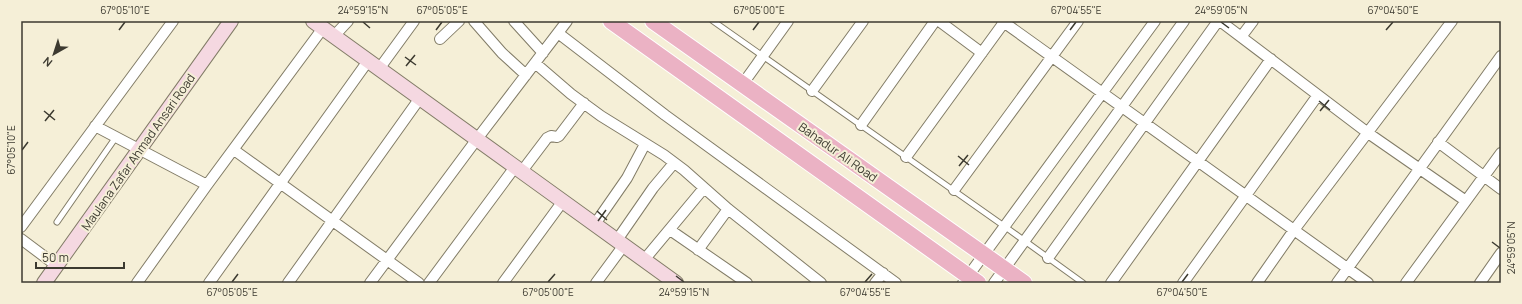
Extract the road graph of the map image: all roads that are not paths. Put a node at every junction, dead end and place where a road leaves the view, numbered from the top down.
1 (173, 21) edge
2 (231, 21) edge
3 (348, 21) edge
4 (414, 21) edge
5 (459, 21) edge
6 (474, 21) edge
7 (514, 21) edge
8 (567, 21) edge
9 (611, 21) edge
10 (653, 21) edge
11 (713, 21) edge
12 (788, 21) edge
13 (864, 21) edge
14 (935, 21) edge
15 (939, 21) edge
16 (1078, 21) edge
17 (1155, 21) edge
18 (1184, 21) edge
19 (1219, 21) edge
20 (1253, 21) edge
21 (1452, 21) edge
22 (1003, 22) edge
23 (323, 28) edge
24 (558, 33) junction
25 (1241, 37) junction
26 (440, 39) dead end
27 (543, 53) junction
28 (982, 53) junction
29 (763, 56) junction
30 (1501, 56) edge
31 (1052, 57) junction
32 (1270, 59) junction
33 (368, 61) junction
34 (535, 63) junction
35 (380, 69) junction
36 (526, 75) junction
37 (742, 85) junction
38 (812, 91) junction
39 (1102, 93) junction
40 (1318, 95) junction
41 (420, 98) junction
42 (584, 103) junction
43 (1121, 108) junction
44 (1145, 123) junction
45 (861, 125) junction
46 (95, 126) junction
47 (1368, 133) junction
48 (116, 137) junction
49 (477, 139) junction
50 (1438, 142) junction
51 (645, 144) junction
52 (139, 150) junction
53 (234, 150) junction
54 (1501, 153) edge
55 (906, 157) junction
56 (1198, 161) junction
57 (674, 163) junction
58 (519, 169) junction
59 (1420, 169) junction
60 (1484, 176) junction
61 (280, 184) junction
62 (207, 185) junction
63 (704, 188) junction
64 (1501, 189) edge
65 (954, 190) junction
66 (1246, 196) junction
67 (562, 201) junction
68 (1466, 201) junction
69 (728, 210) junction
70 (332, 221) junction
71 (57, 222) dead end
72 (595, 224) junction
73 (1004, 226) junction
74 (21, 228) edge
75 (670, 230) junction
76 (1294, 230) junction
77 (21, 239) edge
78 (1025, 241) junction
79 (620, 242) junction
80 (698, 250) junction
81 (1501, 253) edge
82 (984, 254) junction
83 (1048, 258) junction
84 (387, 260) junction
85 (644, 260) junction
86 (57, 266) junction
87 (1347, 268) junction
88 (1004, 269) junction
89 (883, 274) junction
90 (668, 281) edge
91 (969, 281) edge
92 (44, 283) edge
93 (137, 283) edge
94 (209, 283) edge
95 (288, 283) edge
96 (370, 283) edge
97 (419, 283) edge
98 (430, 283) edge
99 (503, 283) edge
100 (596, 283) edge
101 (746, 283) edge
102 (821, 283) edge
103 (876, 283) edge
104 (896, 283) edge
105 (994, 283) edge
106 (1024, 283) edge
107 (1083, 283) edge
108 (1111, 283) edge
109 (1183, 283) edge
110 (1257, 283) edge
111 (1337, 283) edge
112 (1368, 283) edge
113 (1406, 283) edge
114 (1480, 283) edge

1 - 46 street
2 - 52 street, Maulana Zafar Ahmad Ansari Road
3 - 23 street
4 - 35 street
5 - 26 street
6 - 36 street
7 - 27 street
8 - 24 street
9 - 91 main road, Bahadur Ali Road
10 - 37 main road, Bahadur Ali Road
11 - 29 lane
12 - 29 street
13 - 38 street
14 - 45 street
15 - 28 street
16 - 31 street
17 - 39 street
18 - 43 street
19 - 25 street
19 - 44 street
20 - 25 street
21 - 47 street
22 - 28 street
22 - 31 street
23 - 33 street
23 - 53 street
24 - 27 street
24 - 89 street
25 - 32 street
27 - 34 street
28 - 55 street
29 - 37 street
29 - 38 lane
30 - 50 street
31 - 39 street
31 - 65 street
32 - 40 street
32 - 56 street
33 - 35 street
33 - 61 street
34 - 36 street
34 - 42 street
35 - 41 street
36 - 49 street
37 - 82 main road, Bahadur Ali Road
38 - 45 lane
39 - 43 street
39 - 73 street
40 - 47 street
40 - 66 street
41 - 49 street
41 - 70 street
42 - 51 street
42 - 58 street
43 - 44 street
43 - 78 street
44 - 56 street
44 - 83 street
45 - 55 lane
46 - 48 street
46 - 74 street
47 - 59 street
47 - 76 street
48 - 52 street
48 - 71 lane
49 - 58 street
49 - 84 street
50 - 59 street
50 - 60 street
51 - 57 street
51 - 72 street
52 - 62 street
52 - 86 street, Maulana Zafar Ahmad Ansari Road
53 - 61 street
53 - 62 street
54 - 60 street
55 - 65 lane
56 - 66 street
56 - 108 street
57 - 63 street
57 - 79 street
58 - 67 street
58 - 98 street
59 - 68 street
59 - 87 street
60 - 64 street
60 - 68 street
61 - 70 street
61 - 94 street
62 - 93 street
63 - 69 street
63 - 75 street
65 - 73 lane
66 - 76 street
66 - 109 street
67 - 72 street
67 - 99 street
68 - 113 street
69 - 80 street
69 - 102 street
70 - 84 street
70 - 95 street
72 - 79 street
73 - 78 lane
73 - 82 street
75 - 80 street
75 - 85 street
76 - 87 street
76 - 110 street
77 - 86 street
78 - 83 lane
78 - 88 street
79 - 85 street
79 - 100 street
80 - 101 street
81 - 114 street
82 - 88 main road, Bahadur Ali Road
82 - 91 street
83 - 107 lane
84 - 96 street
84 - 97 street
85 - 90 street
86 - 92 street, Maulana Zafar Ahmad Ansari Road
87 - 111 street
87 - 112 street
88 - 105 street
88 - 106 main road, Bahadur Ali Road
89 - 103 street
89 - 104 street

